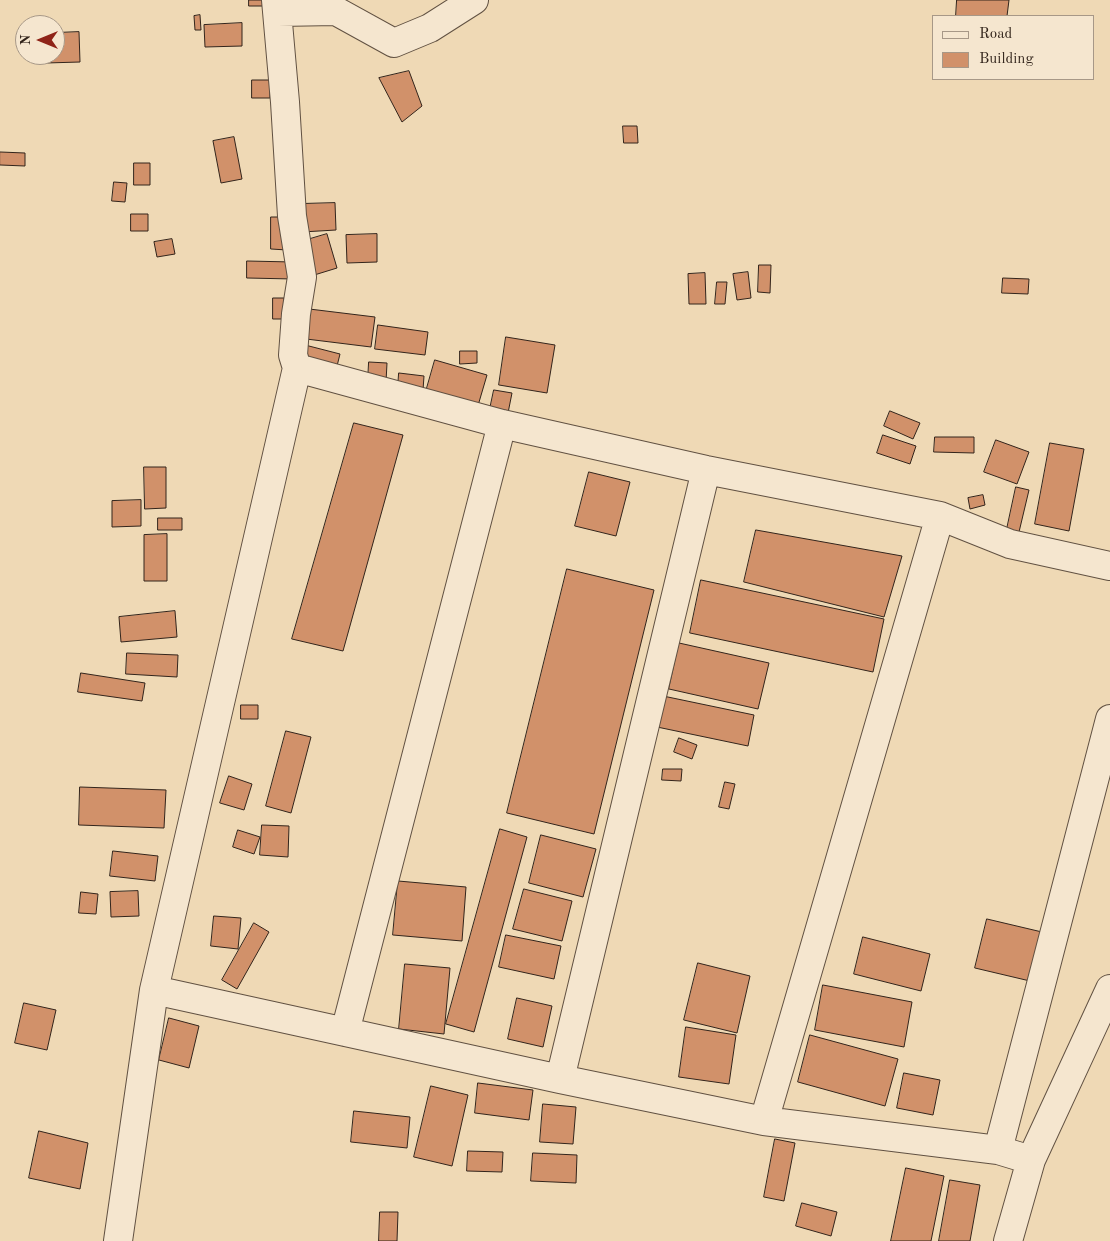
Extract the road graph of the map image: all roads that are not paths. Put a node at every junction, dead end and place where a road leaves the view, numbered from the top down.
1 (474, 0) edge
2 (277, 6) edge
3 (297, 368) junction
4 (502, 424) junction
5 (706, 470) junction
6 (940, 516) junction
7 (1110, 566) edge
8 (1110, 719) edge
9 (1110, 989) edge
10 (154, 990) junction
11 (345, 1032) junction
12 (560, 1079) junction
13 (764, 1121) junction
14 (998, 1150) junction
15 (1031, 1160) junction
16 (118, 1241) edge
17 (1008, 1241) edge

1 - 2 street
2 - 3 street
3 - 4 street
3 - 10 street
4 - 5 street
4 - 11 street
5 - 6 street
5 - 12 street
6 - 7 street
6 - 13 street
8 - 14 street
9 - 15 street
10 - 11 street
10 - 16 street
11 - 12 street
12 - 13 street
13 - 14 street
14 - 15 street
15 - 17 street

